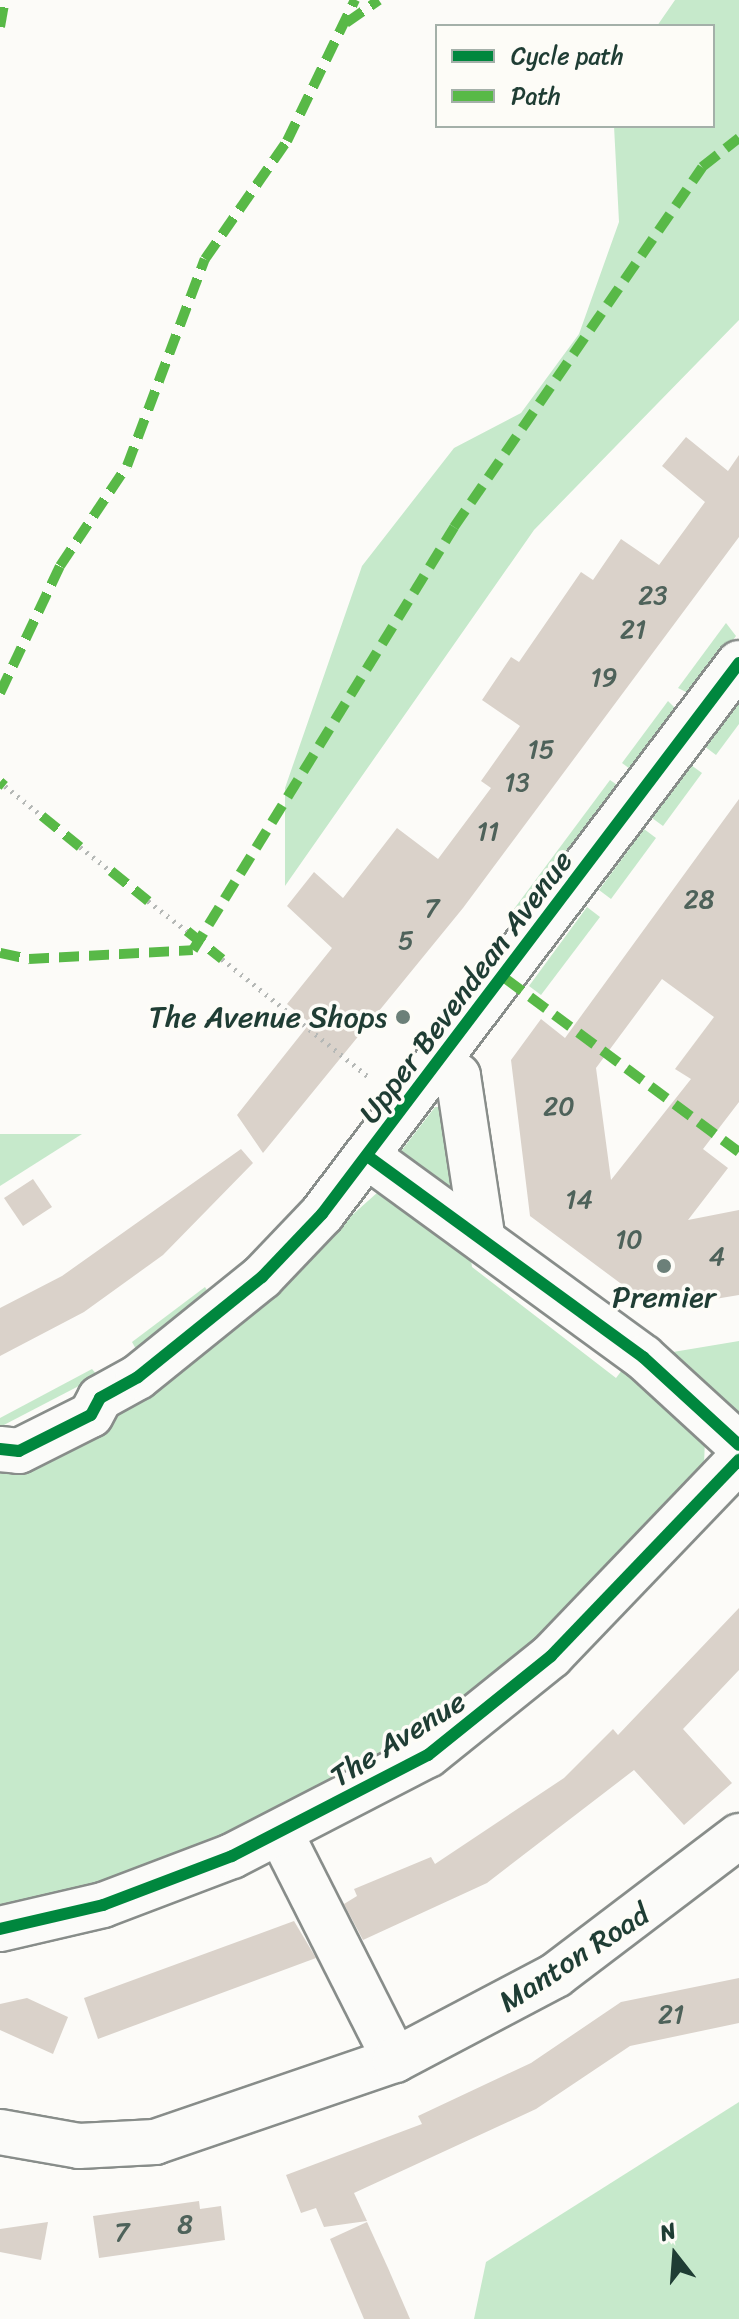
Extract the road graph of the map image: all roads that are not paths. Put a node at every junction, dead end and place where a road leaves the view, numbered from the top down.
1 (739, 663) edge
2 (443, 1063) junction
3 (370, 1158) junction
4 (482, 1234) junction
5 (739, 1445) edge
6 (0, 1449) edge
7 (739, 1460) edge
8 (281, 1834) junction
9 (739, 1836) edge
10 (0, 1929) edge
11 (395, 2060) junction
12 (0, 2132) edge

1 - 2 street, Upper Bevendean Avenue
2 - 3 street, Upper Bevendean Avenue
2 - 4 street, Upper Bevendean Avenue
3 - 4 street, Upper Bevendean Avenue
3 - 6 street
4 - 5 street, Upper Bevendean Avenue
7 - 8 street, The Avenue
8 - 10 street, The Avenue
8 - 11 street
9 - 11 street, Manton Road
11 - 12 street, Manton Road

